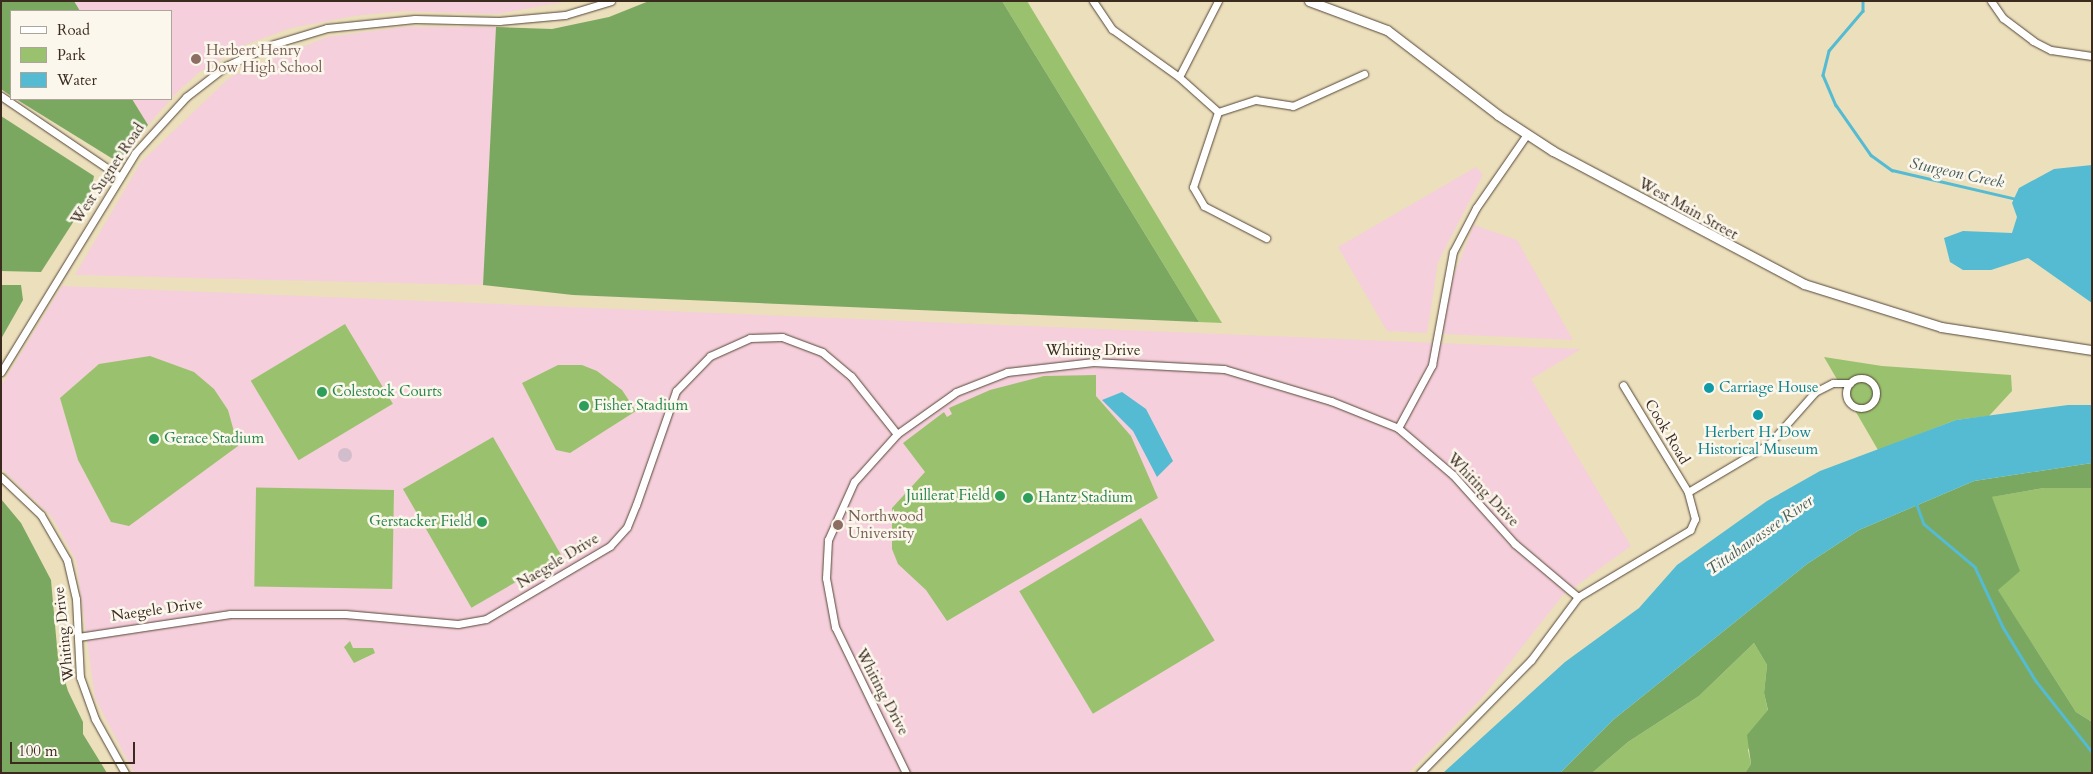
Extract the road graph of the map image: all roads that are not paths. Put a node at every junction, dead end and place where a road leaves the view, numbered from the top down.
1 (611, 1) edge
2 (1093, 1) edge
3 (1218, 1) edge
4 (1310, 1) edge
5 (1991, 1) edge
6 (2092, 56) edge
7 (1364, 74) dead end
8 (1178, 77) junction
9 (1, 96) edge
10 (1218, 112) junction
11 (1527, 134) junction
12 (120, 176) junction
13 (1266, 238) dead end
14 (2092, 350) edge
15 (1, 372) edge
16 (1850, 382) junction
17 (1623, 385) dead end
18 (1398, 428) junction
19 (896, 434) junction
20 (1, 477) edge
21 (1688, 492) junction
22 (1578, 598) junction
23 (78, 636) junction
24 (125, 773) edge
25 (906, 773) edge
26 (1420, 773) edge

1 - 12 street, West Sugnet Road
2 - 8 street
3 - 8 street
4 - 11 street, West Main Street
5 - 6 street
7 - 10 street
8 - 10 street
9 - 12 street
10 - 13 street
11 - 14 street, West Main Street
11 - 18 street
12 - 15 street, West Sugnet Road
16 - 16 street
16 - 21 street
17 - 21 street, Cook Road
18 - 19 street, Whiting Drive
18 - 22 street, Whiting Drive
19 - 23 street, Naegele Drive
19 - 25 street, Whiting Drive
20 - 23 street, Whiting Drive
21 - 22 street, Cook Road
22 - 26 street
23 - 24 street, Whiting Drive

